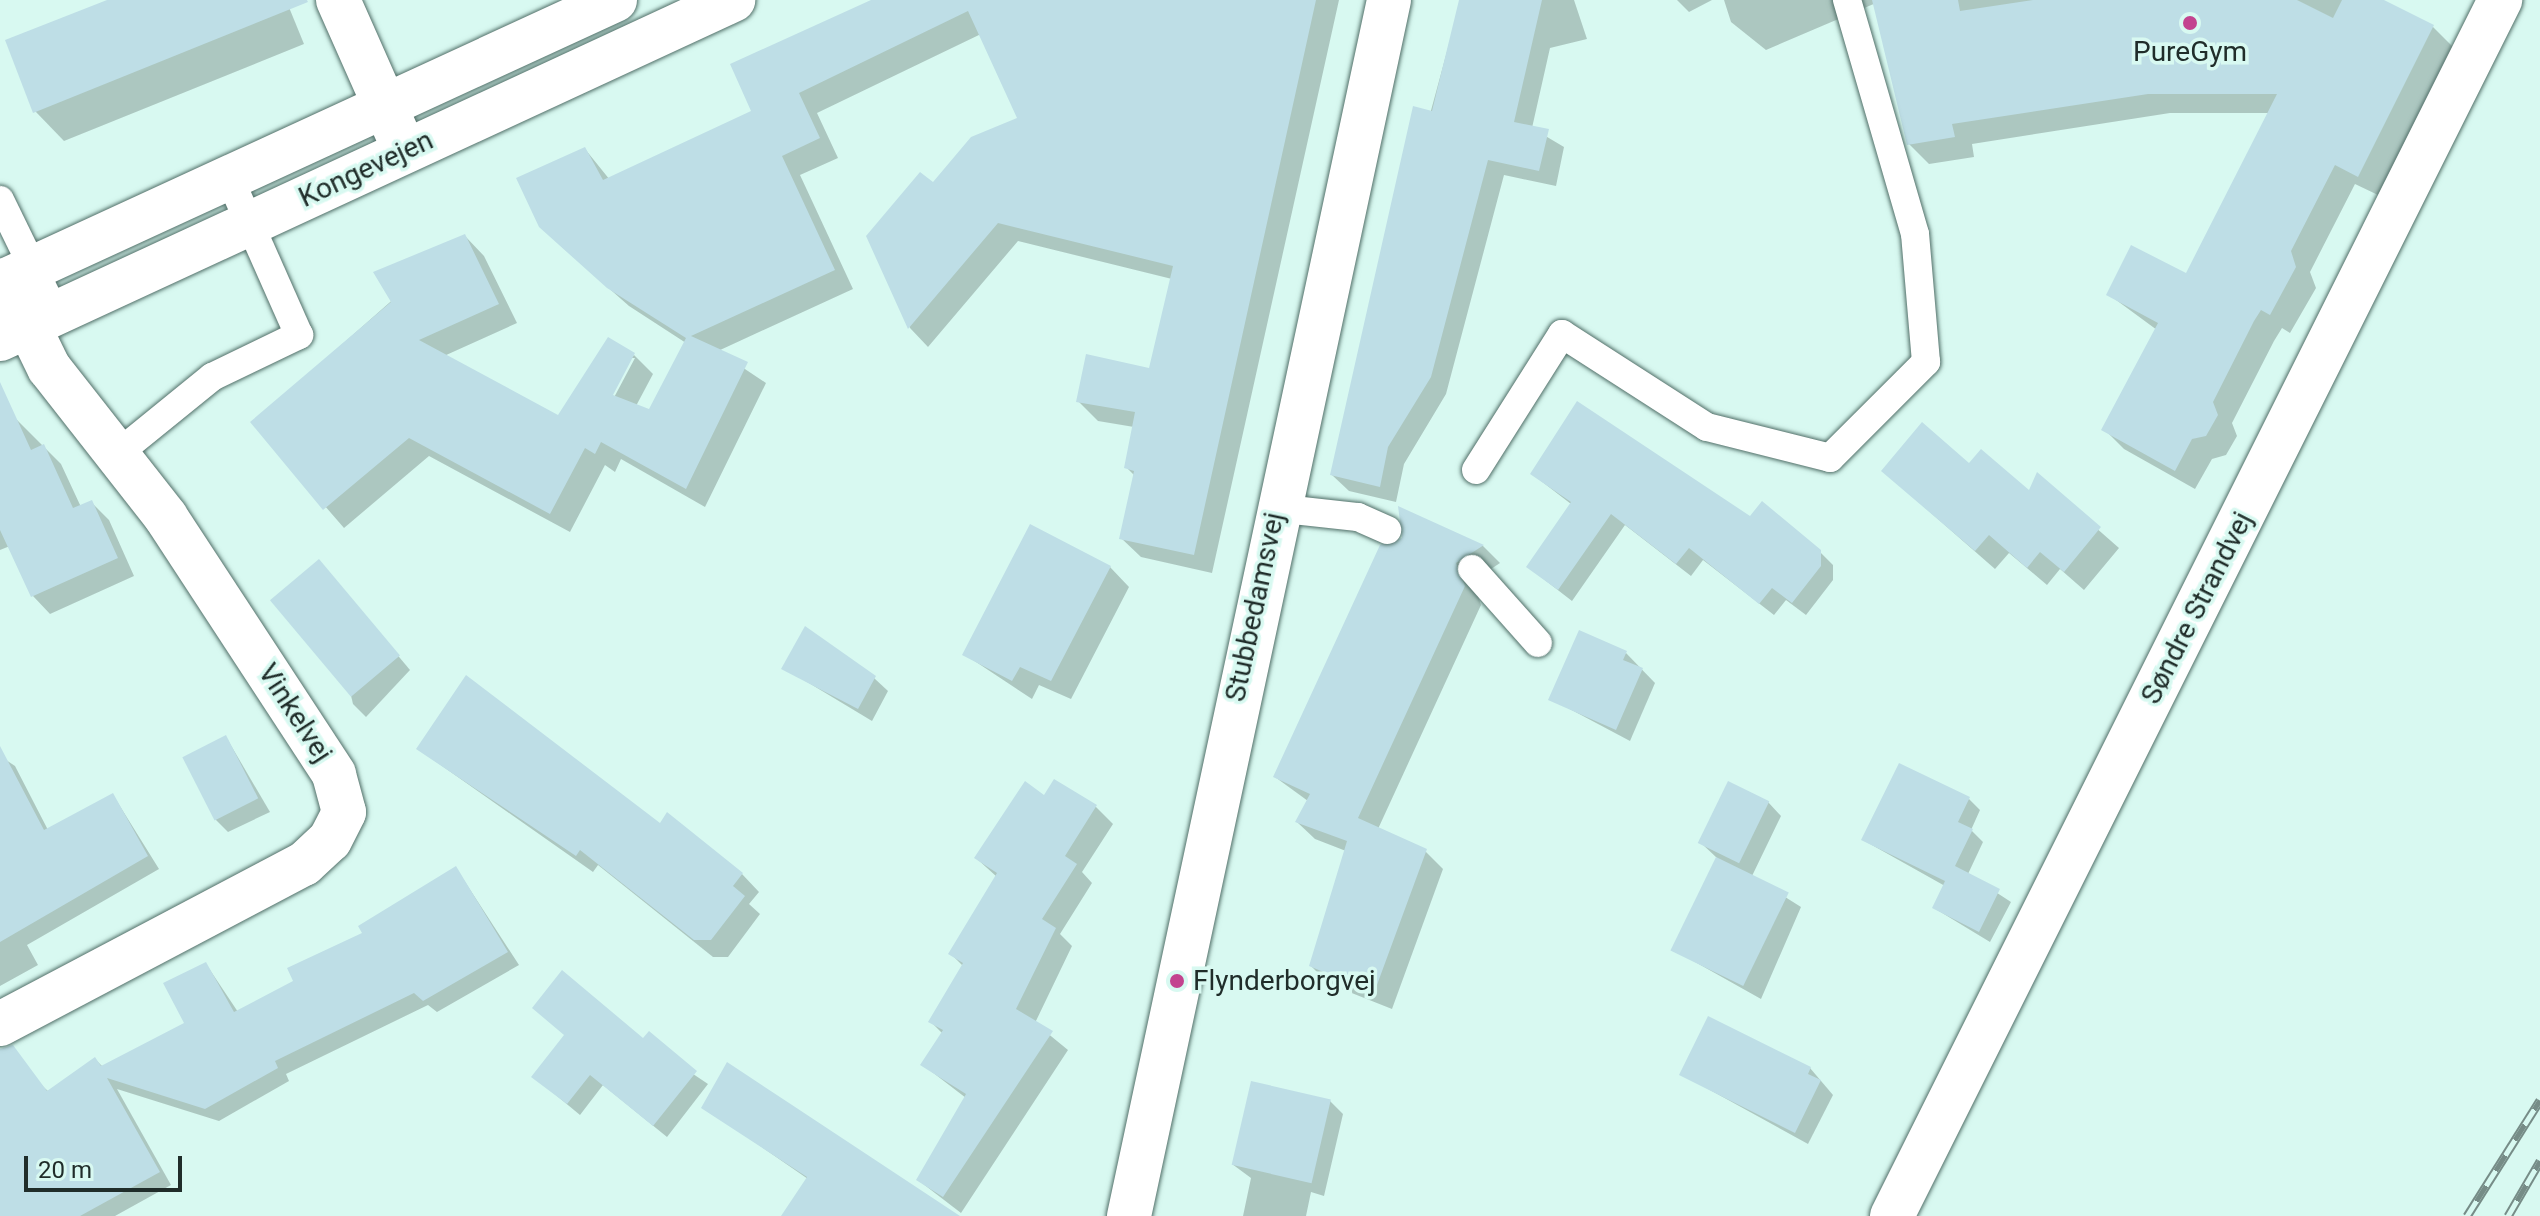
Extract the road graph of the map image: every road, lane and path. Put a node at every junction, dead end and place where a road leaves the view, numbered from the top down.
1 (338, 0) edge
2 (615, 0) edge
3 (733, 0) edge
4 (1389, 0) edge
5 (1847, 0) edge
6 (2500, 0) edge
7 (384, 105) junction
8 (405, 151) junction
9 (229, 177) junction
10 (0, 200) edge
11 (250, 223) junction
12 (13, 277) edge
13 (28, 326) edge
14 (116, 455) junction
15 (1476, 470) dead end
16 (1275, 508) junction
17 (1387, 530) dead end
18 (1472, 569) dead end
19 (1538, 643) dead end
20 (0, 1024) edge
21 (1129, 1216) edge
22 (1892, 1216) edge

1 - 7 street
2 - 7 street, Kongevejen
3 - 8 street, Kongevejen
4 - 16 street, Stubbedamsvej
5 - 15 lane
6 - 22 street, Søndre Strandvej
7 - 8 street
7 - 9 street, Kongevejen
8 - 11 street, Kongevejen
9 - 11 lane
9 - 12 street, Kongevejen
10 - 12 lane
11 - 13 street, Kongevejen
11 - 14 lane
12 - 13 street, Vinkelvej
13 - 14 street, Vinkelvej
14 - 20 street, Vinkelvej
16 - 17 lane
16 - 21 street, Stubbedamsvej
18 - 19 lane

